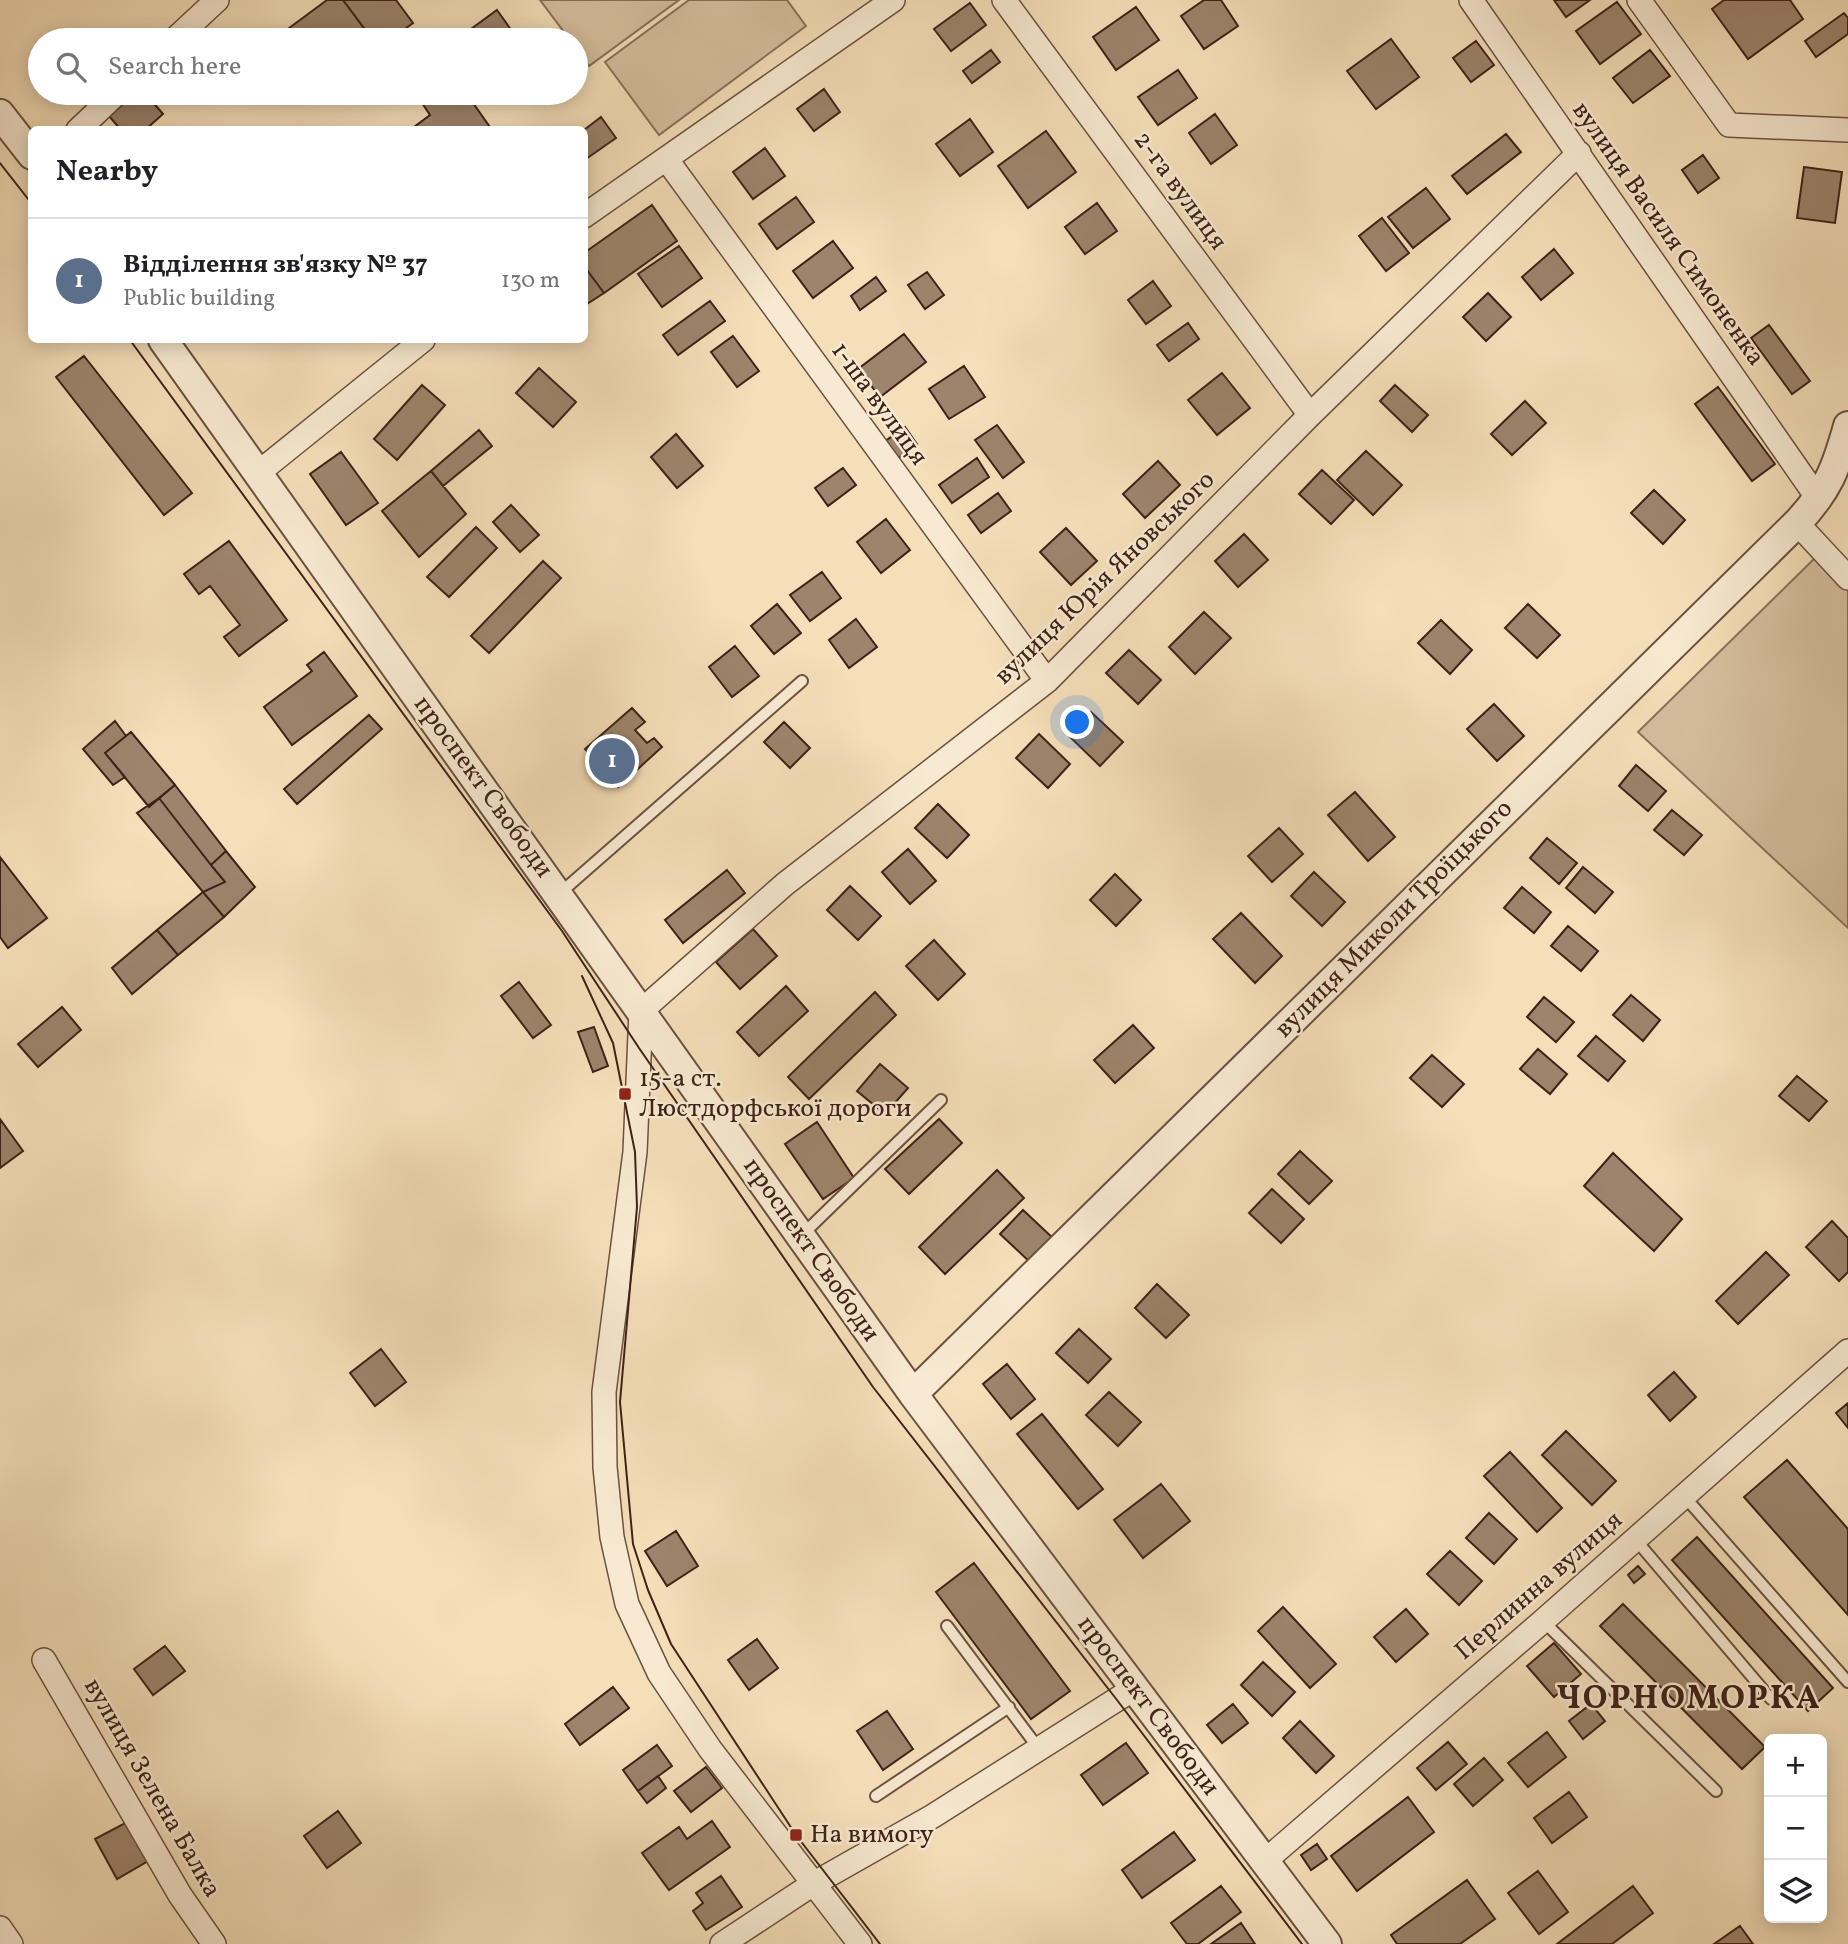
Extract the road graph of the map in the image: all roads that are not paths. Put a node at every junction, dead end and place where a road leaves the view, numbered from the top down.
1 (217, 0) edge
2 (893, 0) edge
3 (1004, 0) edge
4 (1471, 0) edge
5 (1639, 0) edge
6 (187, 28) edge
7 (104, 105) edge
8 (0, 114) edge
9 (82, 126) edge
10 (1848, 130) edge
11 (28, 150) edge
12 (1579, 153) junction
13 (667, 160) junction
14 (588, 213) edge
15 (165, 343) edge
16 (419, 343) edge
17 (1310, 415) junction
18 (1848, 426) edge
19 (258, 473) junction
20 (1819, 500) junction
21 (1797, 523) junction
22 (1848, 578) edge
23 (802, 681) dead end
24 (1047, 681) junction
25 (559, 894) junction
26 (641, 1011) junction
27 (941, 1100) dead end
28 (801, 1236) junction
29 (1848, 1351) edge
30 (913, 1394) junction
31 (1684, 1496) junction
32 (1635, 1539) junction
33 (1542, 1621) junction
34 (947, 1626) dead end
35 (44, 1660) dead end
36 (1848, 1682) edge
37 (1135, 1688) junction
38 (1771, 1699) dead end
39 (1009, 1707) junction
40 (1039, 1749) junction
41 (1716, 1791) dead end
42 (876, 1796) dead end
43 (1266, 1860) junction
44 (813, 1884) junction
45 (0, 1928) edge
46 (11, 1944) edge
47 (214, 1944) edge
48 (722, 1944) edge
49 (860, 1944) edge
50 (1327, 1944) edge

1 - 6 street
2 - 13 street
3 - 17 street, 2-га вулиця
4 - 12 street, вулиця Василя Симоненка
5 - 10 street
7 - 9 street
8 - 11 street
12 - 17 street, вулиця Юрія Яновського
12 - 20 street, вулиця Василя Симоненка
13 - 14 street
13 - 24 street, 1-ша вулиця
15 - 19 street, проспект Свободи
16 - 19 street
17 - 24 street, вулиця Юрія Яновського
18 - 20 street, вулиця Миколи Троїцького
19 - 25 street, проспект Свободи
20 - 21 street, вулиця Миколи Троїцького
21 - 22 street
21 - 30 street, вулиця Миколи Троїцького
23 - 25 lane
24 - 26 street, вулиця Юрія Яновського
25 - 26 street, проспект Свободи
26 - 28 street, проспект Свободи
26 - 44 street
27 - 28 lane
28 - 30 street, проспект Свободи
29 - 31 street, Перлинна вулиця
30 - 37 street, проспект Свободи
31 - 32 street, Перлинна вулиця
31 - 36 lane
32 - 33 street, Перлинна вулиця
32 - 38 lane
33 - 41 lane
33 - 43 street, Перлинна вулиця
34 - 39 lane
35 - 47 street, вулиця Зелена Балка
37 - 40 street
37 - 43 street, проспект Свободи
39 - 40 lane
39 - 42 lane
40 - 44 street
43 - 50 street, проспект Свободи
44 - 48 street
44 - 49 street
45 - 46 street

